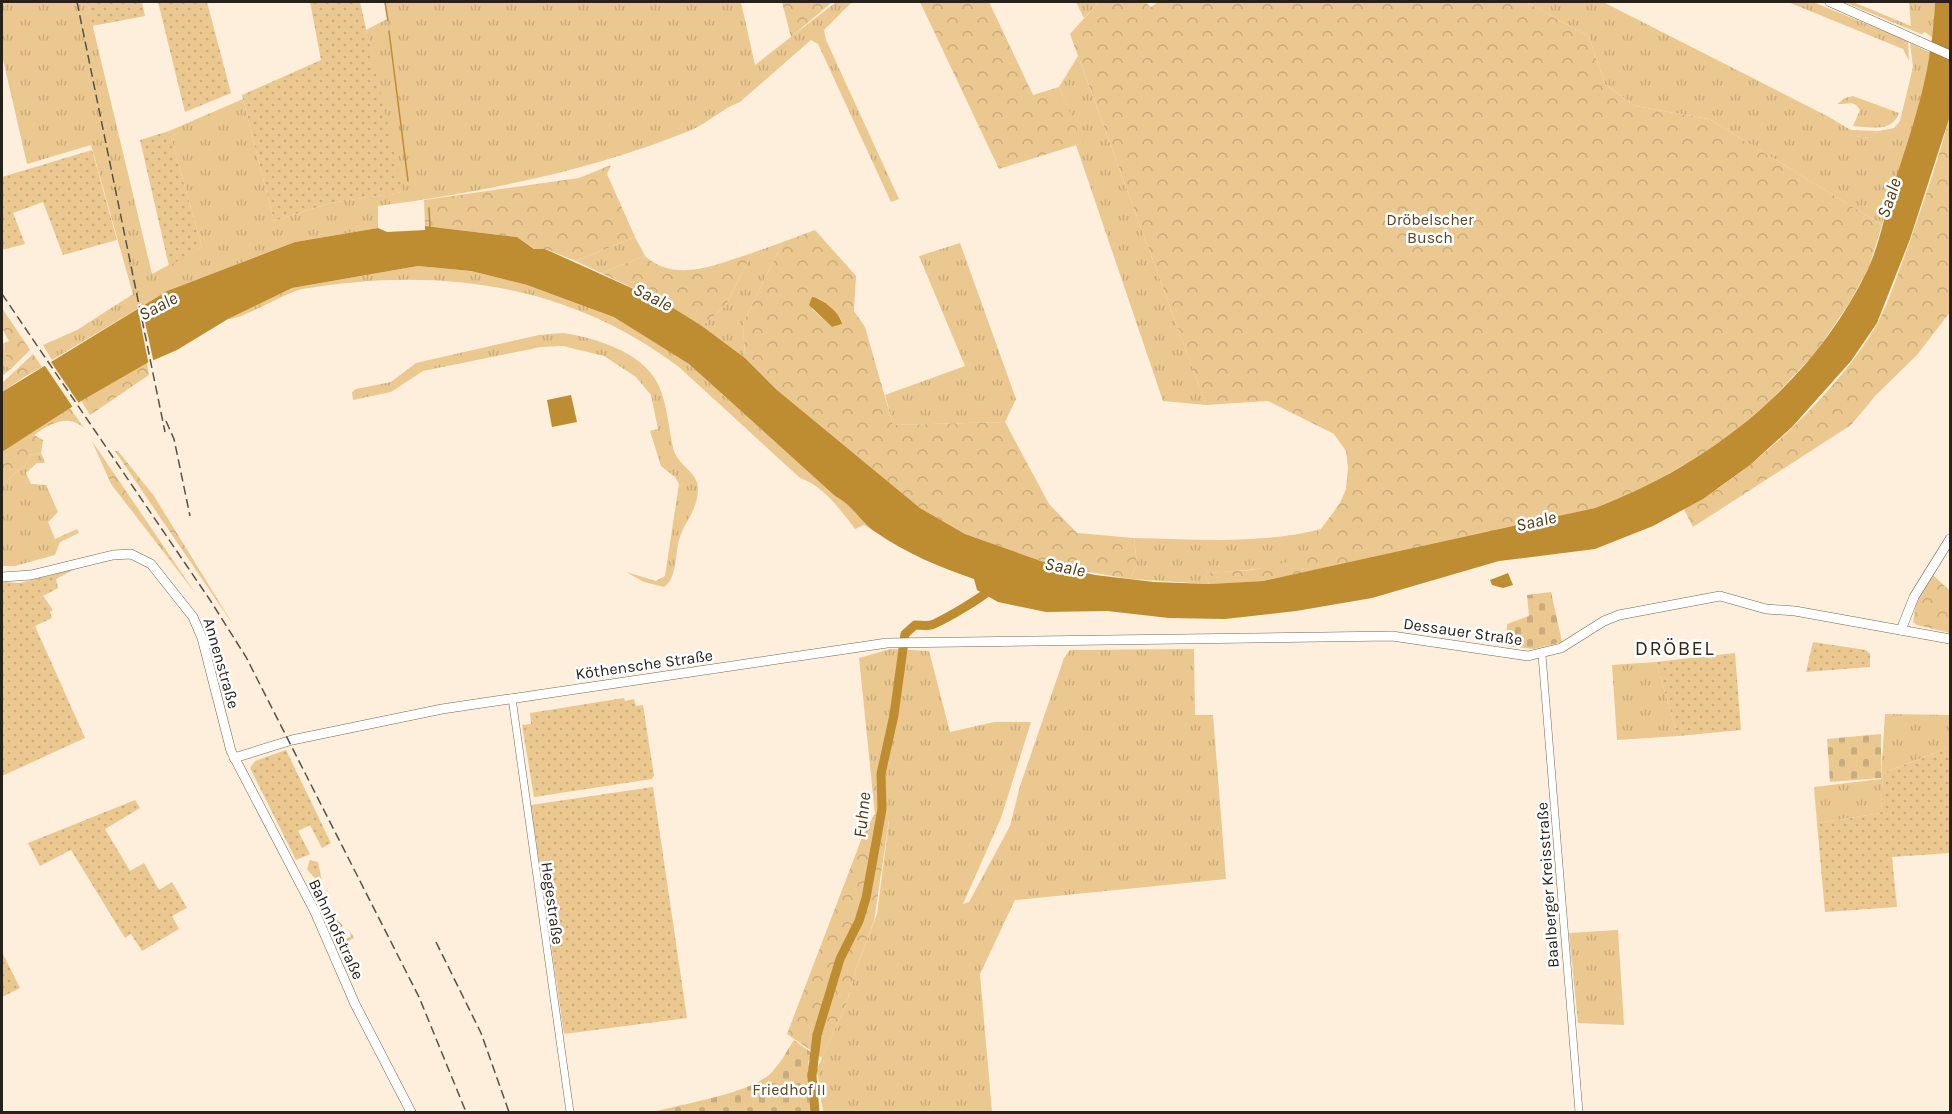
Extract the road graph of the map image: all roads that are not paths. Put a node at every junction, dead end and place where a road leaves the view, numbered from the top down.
1 (1830, 2) edge
2 (1950, 55) edge
3 (1950, 539) edge
4 (2, 578) edge
5 (1901, 630) junction
6 (1950, 639) edge
7 (1063, 641) joint
8 (1542, 655) junction
9 (512, 698) junction
10 (234, 758) junction
11 (411, 1113) edge
12 (570, 1113) edge
13 (1579, 1113) edge

1 - 2 main road
3 - 5 main road
4 - 10 main road, Annenstraße
5 - 6 main road, Dessauer Straße
5 - 8 main road, Dessauer Straße
7 - 8 main road, Dessauer Straße
7 - 9 main road, Köthensche Straße
8 - 13 street, Baalberger Kreisstraße
9 - 10 main road, Köthensche Straße
9 - 12 street, Hegestraße
10 - 11 main road, Bahnhofstraße

